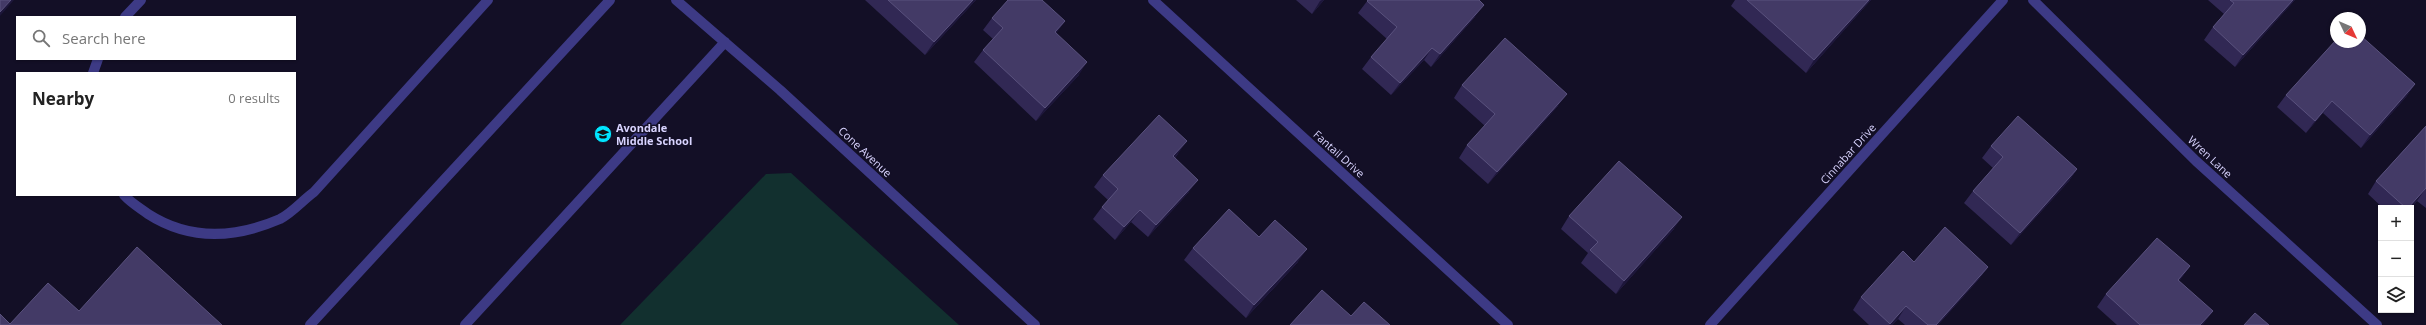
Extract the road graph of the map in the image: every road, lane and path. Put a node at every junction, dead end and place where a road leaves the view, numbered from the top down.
1 (141, 0) edge
2 (488, 0) edge
3 (610, 0) edge
4 (676, 0) edge
5 (1153, 0) edge
6 (2003, 0) edge
7 (2033, 0) edge
8 (126, 16) edge
9 (725, 42) junction
10 (98, 60) edge
11 (93, 72) edge
12 (125, 196) edge
13 (310, 325) edge
14 (465, 325) edge
15 (1035, 325) edge
16 (1508, 325) edge
17 (1710, 325) edge
18 (2377, 325) edge

1 - 8 street
2 - 12 street
3 - 13 street
4 - 9 street, Cone Avenue
5 - 16 street, Fantail Drive
6 - 17 street, Cinnabar Drive
7 - 18 street, Wren Lane
9 - 14 street
9 - 15 street, Cone Avenue
10 - 11 street

